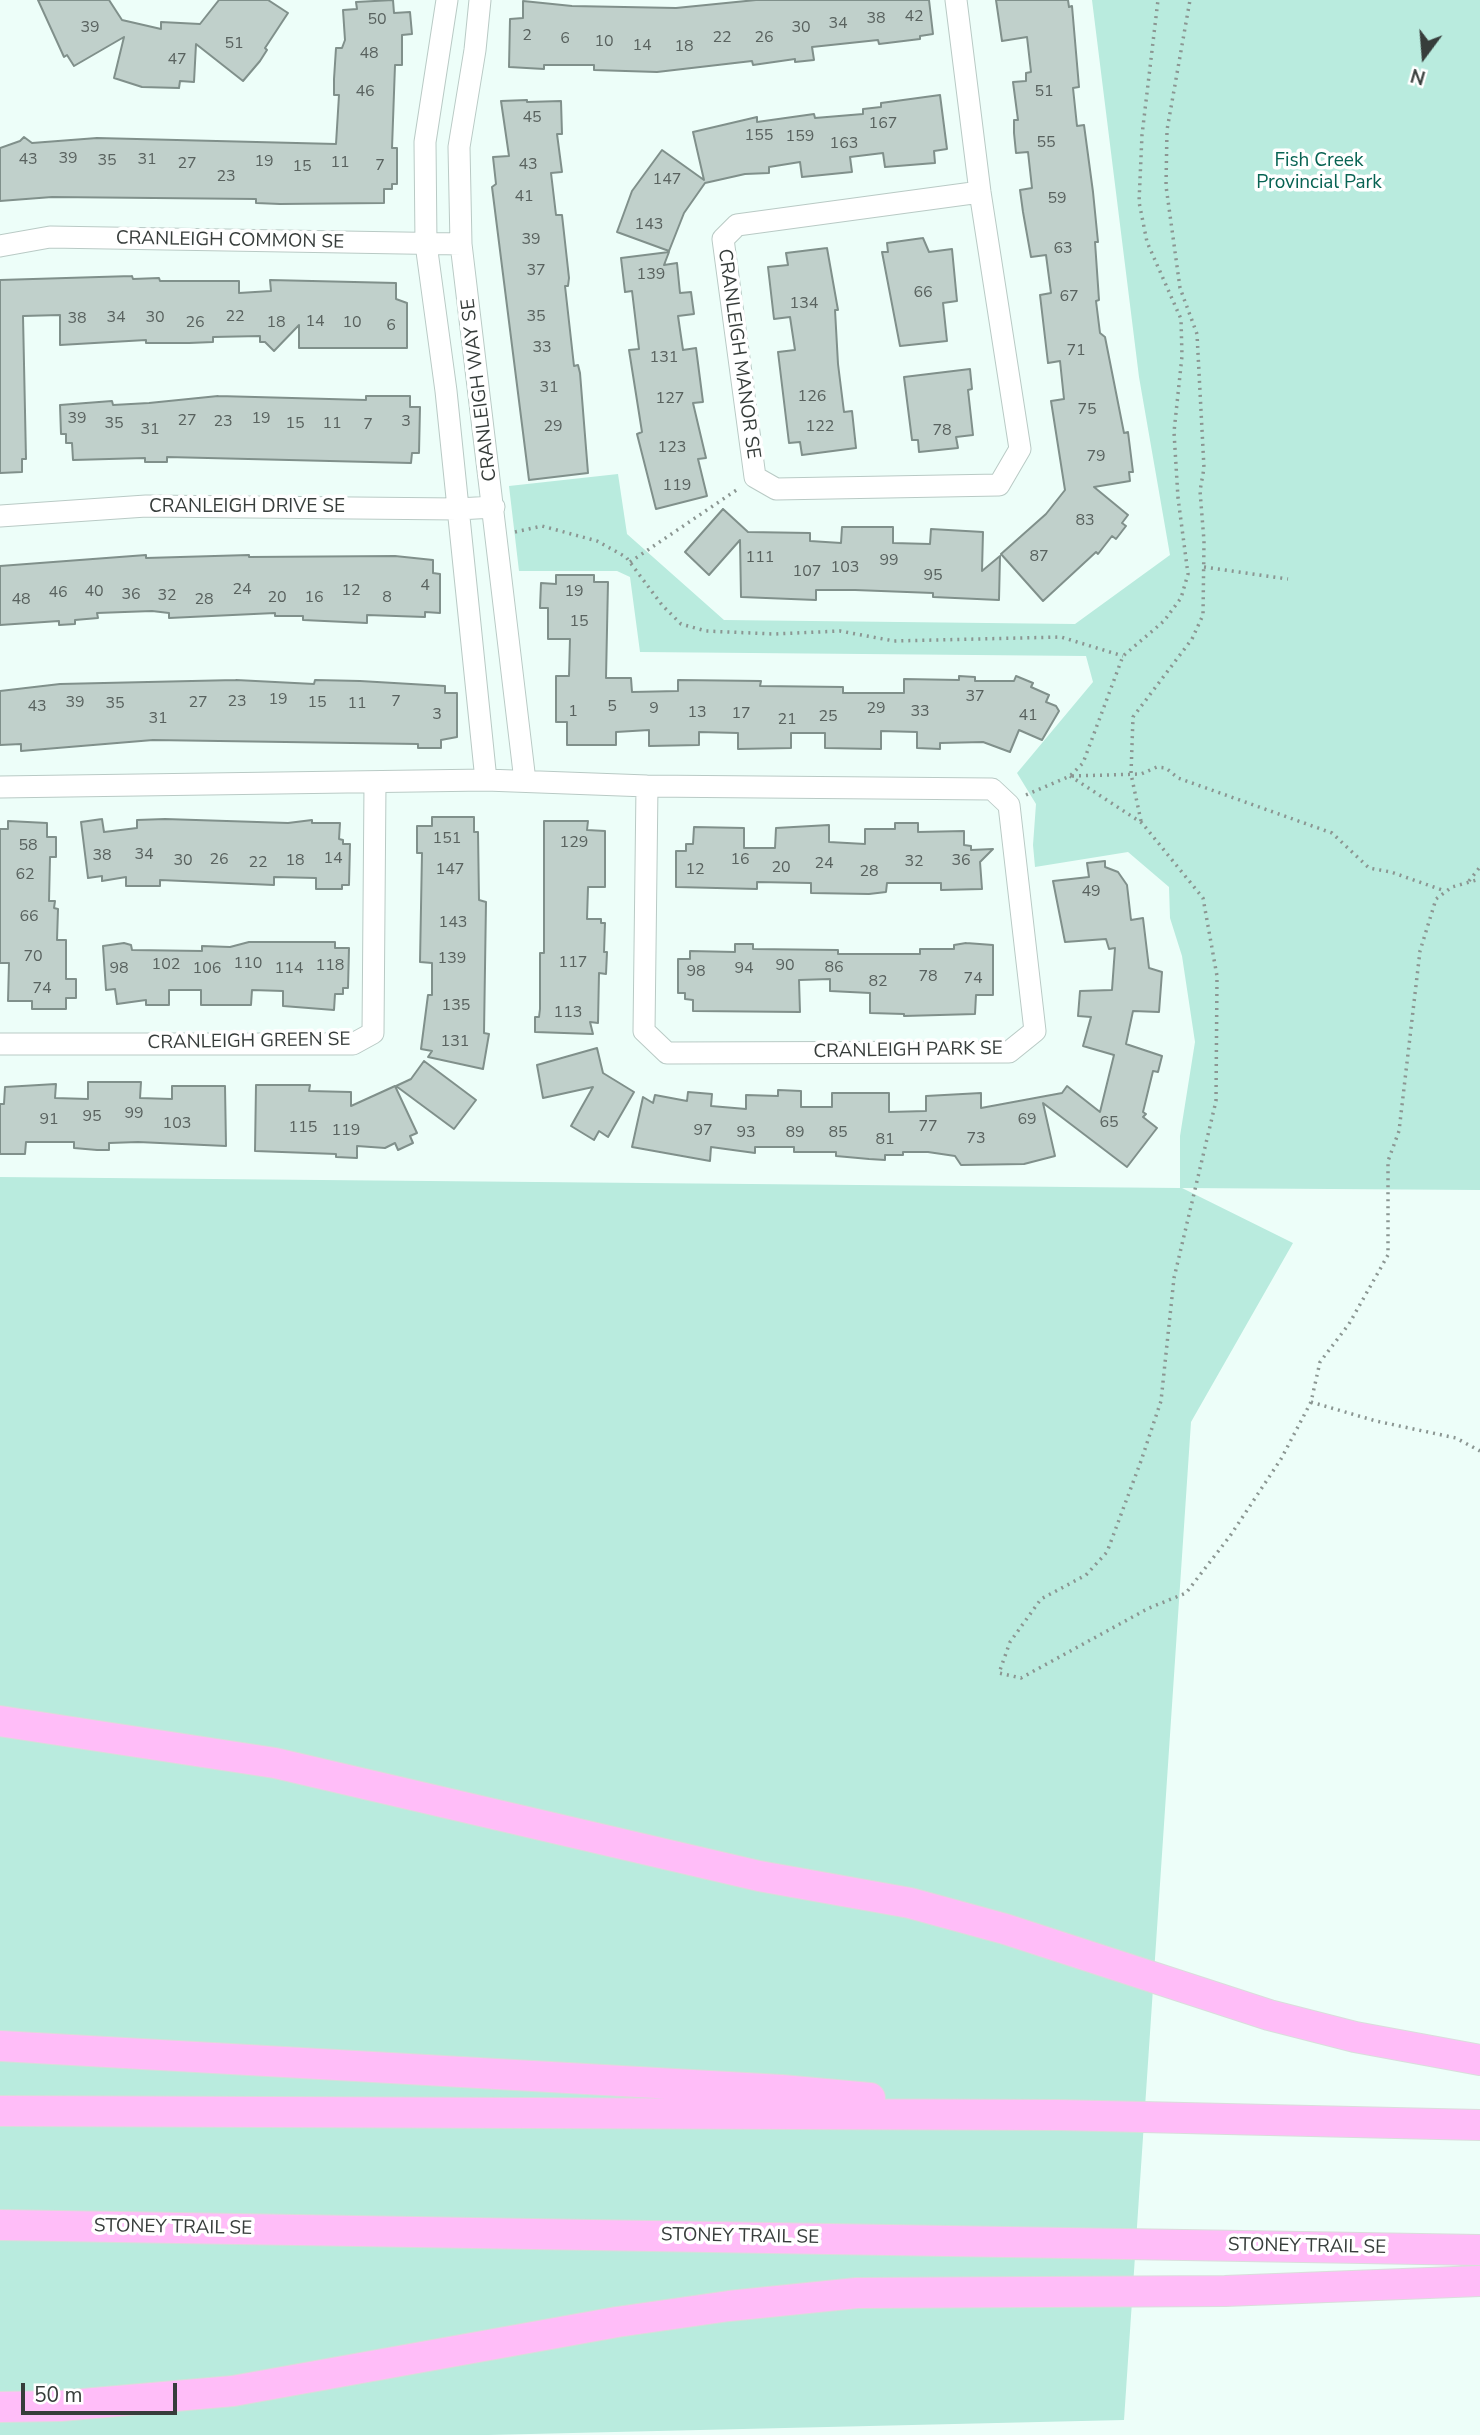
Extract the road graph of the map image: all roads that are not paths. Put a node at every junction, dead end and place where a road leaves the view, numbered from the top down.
1 (447, 0) edge
2 (480, 0) edge
3 (956, 0) edge
4 (980, 192) junction
5 (425, 244) junction
6 (461, 244) junction
7 (0, 246) edge
8 (494, 507) junction
9 (458, 509) junction
10 (0, 516) edge
11 (486, 780) junction
12 (526, 780) junction
13 (374, 784) junction
14 (0, 786) edge
15 (647, 786) junction
16 (0, 1044) edge
17 (0, 1721) edge
18 (0, 2046) edge
19 (1480, 2060) edge
20 (0, 2111) edge
21 (1058, 2115) junction
22 (1480, 2125) edge
23 (0, 2225) edge
24 (1480, 2250) edge
25 (1480, 2281) edge
26 (0, 2407) edge

1 - 5 street, CRANLEIGH WAY SE
2 - 6 street, CRANLEIGH WAY SE
3 - 4 street, CRANLEIGH MANOR SE
4 - 4 street, CRANLEIGH MANOR SE
5 - 6 street, CRANLEIGH COMMON SE
5 - 7 street, CRANLEIGH COMMON SE
5 - 9 street, CRANLEIGH WAY SE
6 - 8 street, CRANLEIGH WAY SE
8 - 9 street, CRANLEIGH DRIVE SE
8 - 12 street, CRANLEIGH WAY SE
9 - 10 street, CRANLEIGH DRIVE SE
9 - 11 street, CRANLEIGH WAY SE
11 - 12 street
11 - 13 street
12 - 15 street
13 - 14 street
13 - 16 street, CRANLEIGH GREEN SE
15 - 15 street, CRANLEIGH PARK SE
17 - 19 highway
18 - 21 highway
20 - 21 highway
21 - 22 highway
23 - 24 highway, STONEY TRAIL SE
25 - 26 highway

